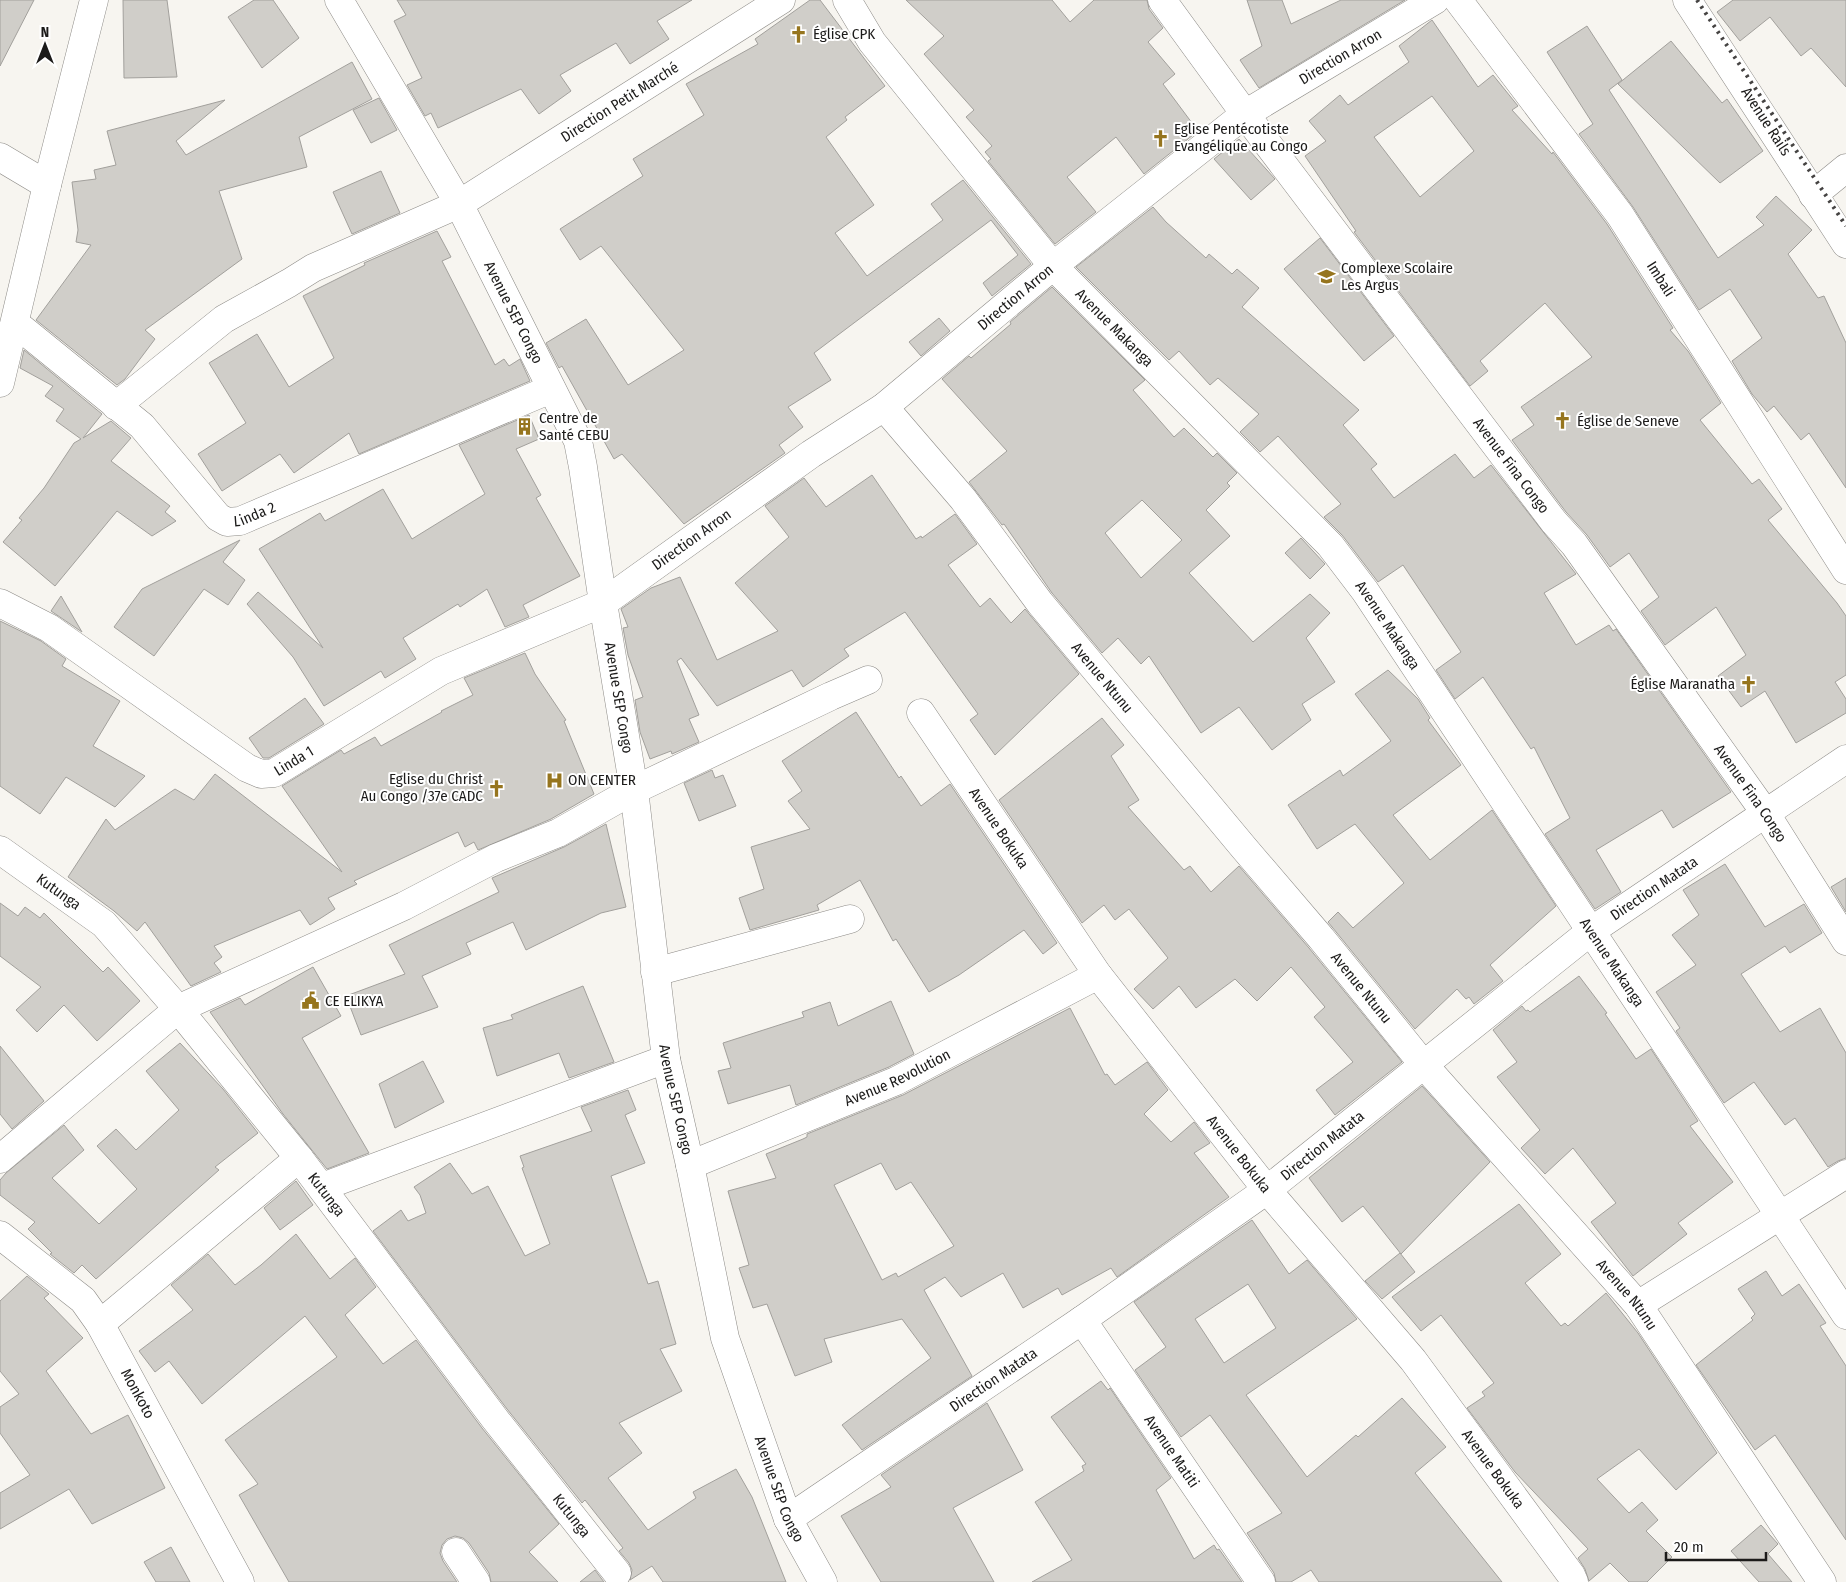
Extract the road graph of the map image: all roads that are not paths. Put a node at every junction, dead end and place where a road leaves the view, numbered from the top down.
1 (94, 0) edge
2 (781, 0) edge
3 (847, 0) edge
4 (1162, 0) edge
5 (1435, 0) edge
6 (1458, 0) edge
7 (346, 3) edge
8 (1697, 4) edge
9 (1245, 114) junction
10 (0, 157) edge
11 (1846, 168) edge
12 (47, 186) junction
13 (1813, 195) junction
14 (459, 204) junction
15 (1846, 244) edge
16 (1053, 266) junction
17 (16, 323) junction
18 (0, 383) edge
19 (551, 389) junction
20 (116, 406) junction
21 (884, 407) junction
22 (1846, 570) edge
23 (0, 603) edge
24 (602, 603) junction
25 (868, 680) dead end
26 (921, 713) dead end
27 (1846, 759) edge
28 (634, 790) junction
29 (1766, 814) junction
30 (0, 850) edge
31 (850, 919) dead end
32 (1591, 931) junction
33 (1846, 941) edge
34 (655, 972) junction
35 (1098, 975) junction
36 (178, 1009) junction
37 (666, 1059) junction
38 (1424, 1064) junction
39 (299, 1158) junction
40 (0, 1159) edge
41 (690, 1165) junction
42 (1846, 1174) edge
43 (322, 1187) junction
44 (1267, 1190) junction
45 (1779, 1216) junction
46 (0, 1235) edge
47 (1638, 1306) junction
48 (1846, 1315) edge
49 (1082, 1320) junction
50 (100, 1324) junction
51 (788, 1518) junction
52 (456, 1552) dead end
53 (617, 1573) dead end
54 (240, 1582) edge
55 (476, 1582) edge
56 (823, 1582) edge
57 (1261, 1582) edge
58 (1574, 1582) edge
59 (1822, 1582) edge

1 - 12 street
2 - 14 street, Direction Petit Marché
3 - 16 street, Avenue Makanga
4 - 9 street, Avenue Fina Congo
5 - 9 street, Direction Arron
6 - 22 street, Imbali
7 - 14 street, Avenue SEP Congo
8 - 13 street, Avenue Rails
9 - 16 street, Direction Arron
9 - 29 street, Avenue Fina Congo
10 - 12 street
11 - 13 street
12 - 17 street
13 - 15 street, Avenue Rails
14 - 19 street, Avenue SEP Congo
14 - 20 street, Direction Petit Marché
16 - 21 street, Direction Arron
16 - 32 street, Avenue Makanga
17 - 18 street
17 - 20 street, Linda 2
19 - 20 street, Linda 2
19 - 24 street, Avenue SEP Congo
21 - 24 street, Direction Arron
21 - 38 street, Avenue Ntunu
23 - 24 street, Linda 1
24 - 28 street, Avenue SEP Congo
25 - 28 street
26 - 35 street, Avenue Bokuka
27 - 29 street, Direction Matata
28 - 34 street, Avenue SEP Congo
28 - 36 street
29 - 32 street, Direction Matata
29 - 33 street, Avenue Fina Congo
30 - 36 street, Kutunga
31 - 34 street
32 - 38 street, Direction Matata
32 - 45 street, Avenue Makanga
34 - 37 street, Avenue SEP Congo
35 - 41 street, Avenue Revolution
35 - 44 street, Avenue Bokuka
36 - 39 street, Kutunga
36 - 40 street
37 - 41 street, Avenue SEP Congo
37 - 43 street
38 - 44 street, Direction Matata
38 - 47 street, Avenue Ntunu
39 - 43 street, Kutunga
39 - 50 street
41 - 51 street, Avenue SEP Congo
42 - 45 street
43 - 53 street, Kutunga
44 - 49 street, Direction Matata
44 - 58 street, Avenue Bokuka
45 - 47 street
45 - 48 street, Avenue Makanga
46 - 50 street, Monkoto
47 - 59 street, Avenue Ntunu
49 - 51 street, Direction Matata
49 - 57 street, Avenue Matiti
50 - 54 street, Monkoto
51 - 56 street, Avenue SEP Congo
52 - 55 street

